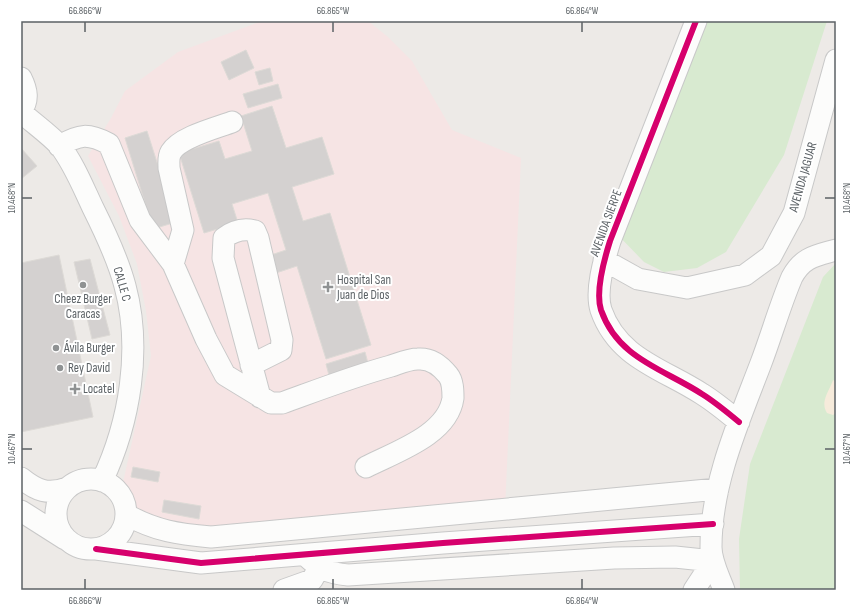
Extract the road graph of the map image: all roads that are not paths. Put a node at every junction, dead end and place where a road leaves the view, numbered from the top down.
1 (696, 21) edge
2 (836, 60) edge
3 (21, 78) edge
4 (21, 112) edge
5 (232, 122) dead end
6 (60, 146) junction
7 (836, 250) edge
8 (604, 260) junction
9 (173, 264) junction
10 (251, 365) junction
11 (260, 397) junction
12 (739, 422) junction
13 (366, 467) dead end
14 (21, 478) edge
15 (102, 481) junction
16 (67, 488) junction
17 (718, 489) junction
18 (21, 511) edge
19 (127, 515) junction
20 (713, 524) junction
21 (65, 539) junction
22 (96, 549) junction
23 (713, 561) junction
24 (312, 562) junction
25 (284, 590) edge
26 (694, 590) edge
27 (724, 590) edge

1 - 8 street, AVENIDA SIERPE
2 - 8 street, AVENIDA JAGUAR
3 - 4 street
4 - 6 street, CALLE C
5 - 9 street
6 - 9 street
6 - 15 street, CALLE C
7 - 12 street
8 - 12 street, AVENIDA SIERPE
9 - 11 street
10 - 10 street
10 - 11 street
11 - 13 street
12 - 17 street
14 - 16 street
15 - 16 street
15 - 19 street
16 - 21 street
17 - 19 street
17 - 20 street
18 - 21 street
19 - 22 street
20 - 23 street
20 - 24 street
21 - 22 street
22 - 24 street
23 - 24 street
23 - 26 street
23 - 27 street
24 - 25 street

